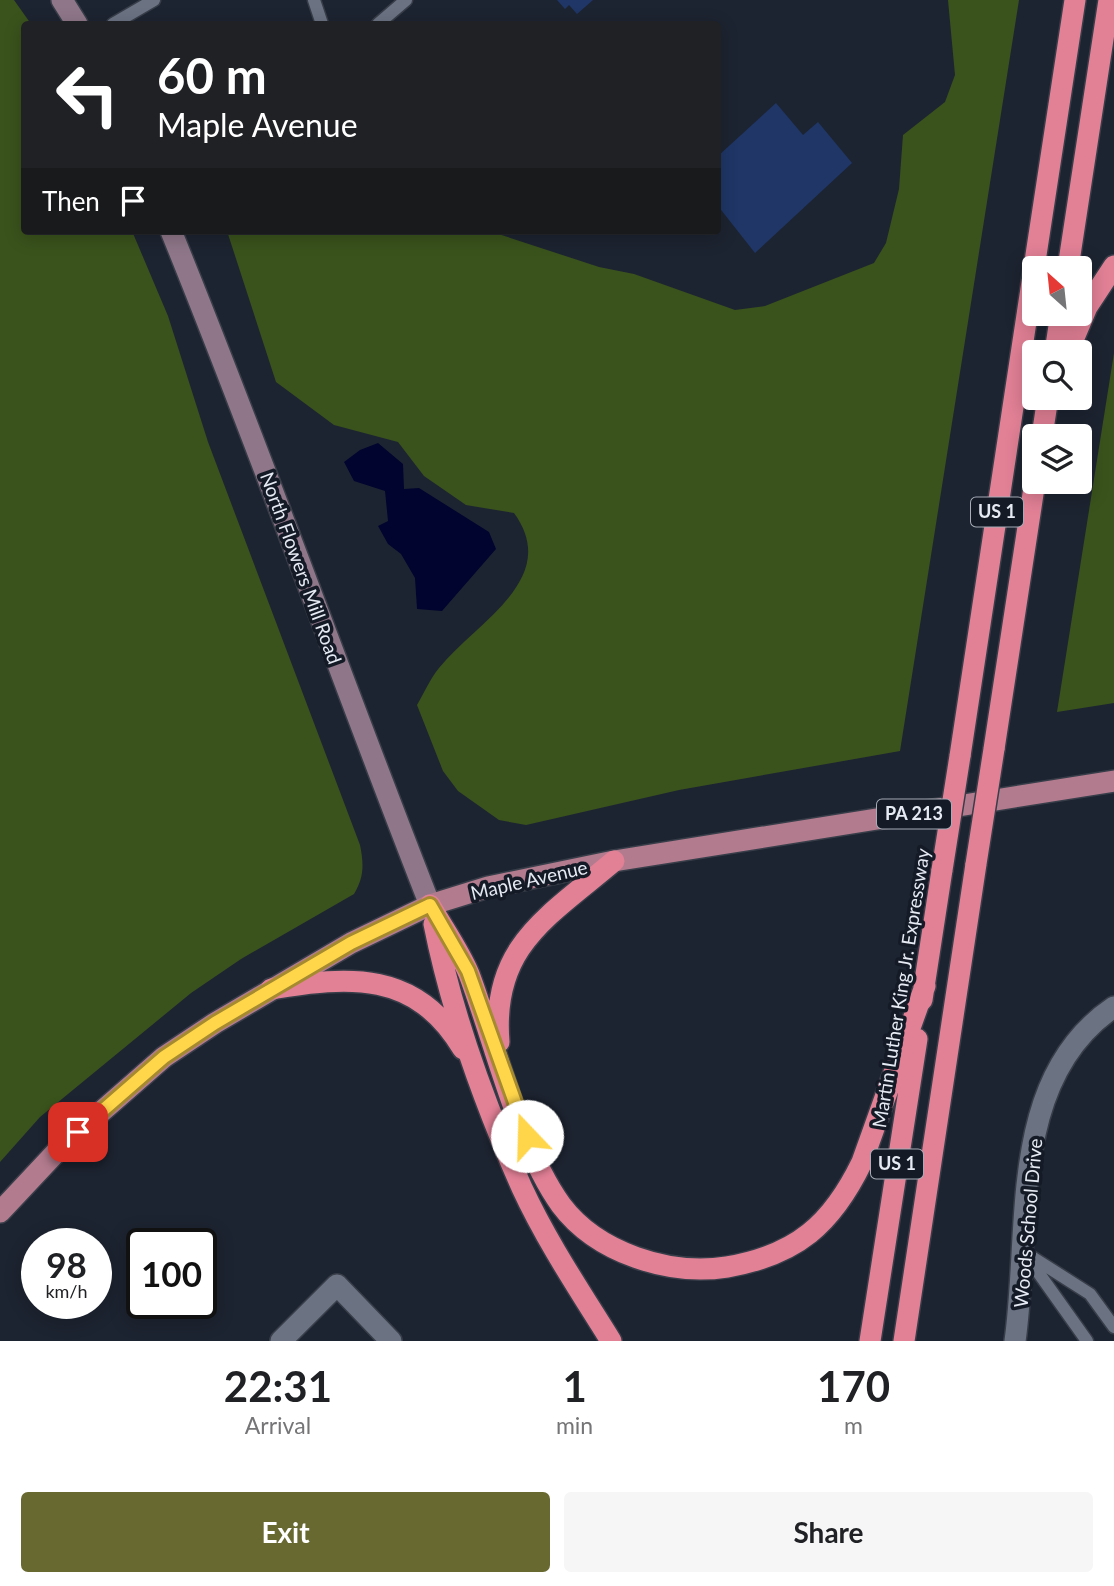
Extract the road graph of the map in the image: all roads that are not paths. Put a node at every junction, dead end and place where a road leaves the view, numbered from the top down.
1 (155, 0) edge
2 (314, 0) edge
3 (406, 0) edge
4 (1075, 0) edge
5 (1109, 0) edge
6 (65, 1) edge
7 (75, 21) edge
8 (118, 21) edge
9 (321, 21) edge
10 (382, 21) edge
11 (173, 235) edge
12 (1036, 256) edge
13 (1070, 256) edge
14 (1114, 266) edge
15 (1025, 326) edge
16 (1073, 340) edge
17 (1033, 494) edge
18 (1114, 781) edge
19 (614, 861) junction
20 (430, 905) junction
21 (925, 986) junction
22 (271, 989) junction
23 (1114, 1007) edge
24 (501, 1069) junction
25 (479, 1077) junction
26 (0, 1212) edge
27 (1024, 1252) junction
28 (1114, 1327) edge
29 (281, 1341) edge
30 (391, 1341) edge
31 (611, 1341) edge
32 (870, 1341) edge
33 (904, 1341) edge
34 (1016, 1341) edge
35 (1087, 1341) edge

1 - 8 lane
2 - 9 lane
3 - 10 lane
4 - 12 highway, Martin Luther King Jr. Expressway / US 1
5 - 13 highway
6 - 7 street
11 - 20 street, North Flowers Mill Road
14 - 16 highway
15 - 21 highway, Martin Luther King Jr. Expressway / US 1, bridge
17 - 33 highway, US 1, bridge
18 - 19 main road, Maple Avenue / PA 213
19 - 20 main road, Maple Avenue / PA 213
19 - 24 highway
20 - 22 main road, Maple Avenue / PA 213
20 - 24 highway
20 - 25 highway
21 - 24 highway
21 - 32 highway, Martin Luther King Jr. Expressway / US 1
22 - 25 highway
22 - 26 main road, Maple Avenue / PA 213
23 - 27 street, Woods School Drive
25 - 31 highway
27 - 28 lane
27 - 34 street, Woods School Drive
27 - 35 lane
29 - 30 street

